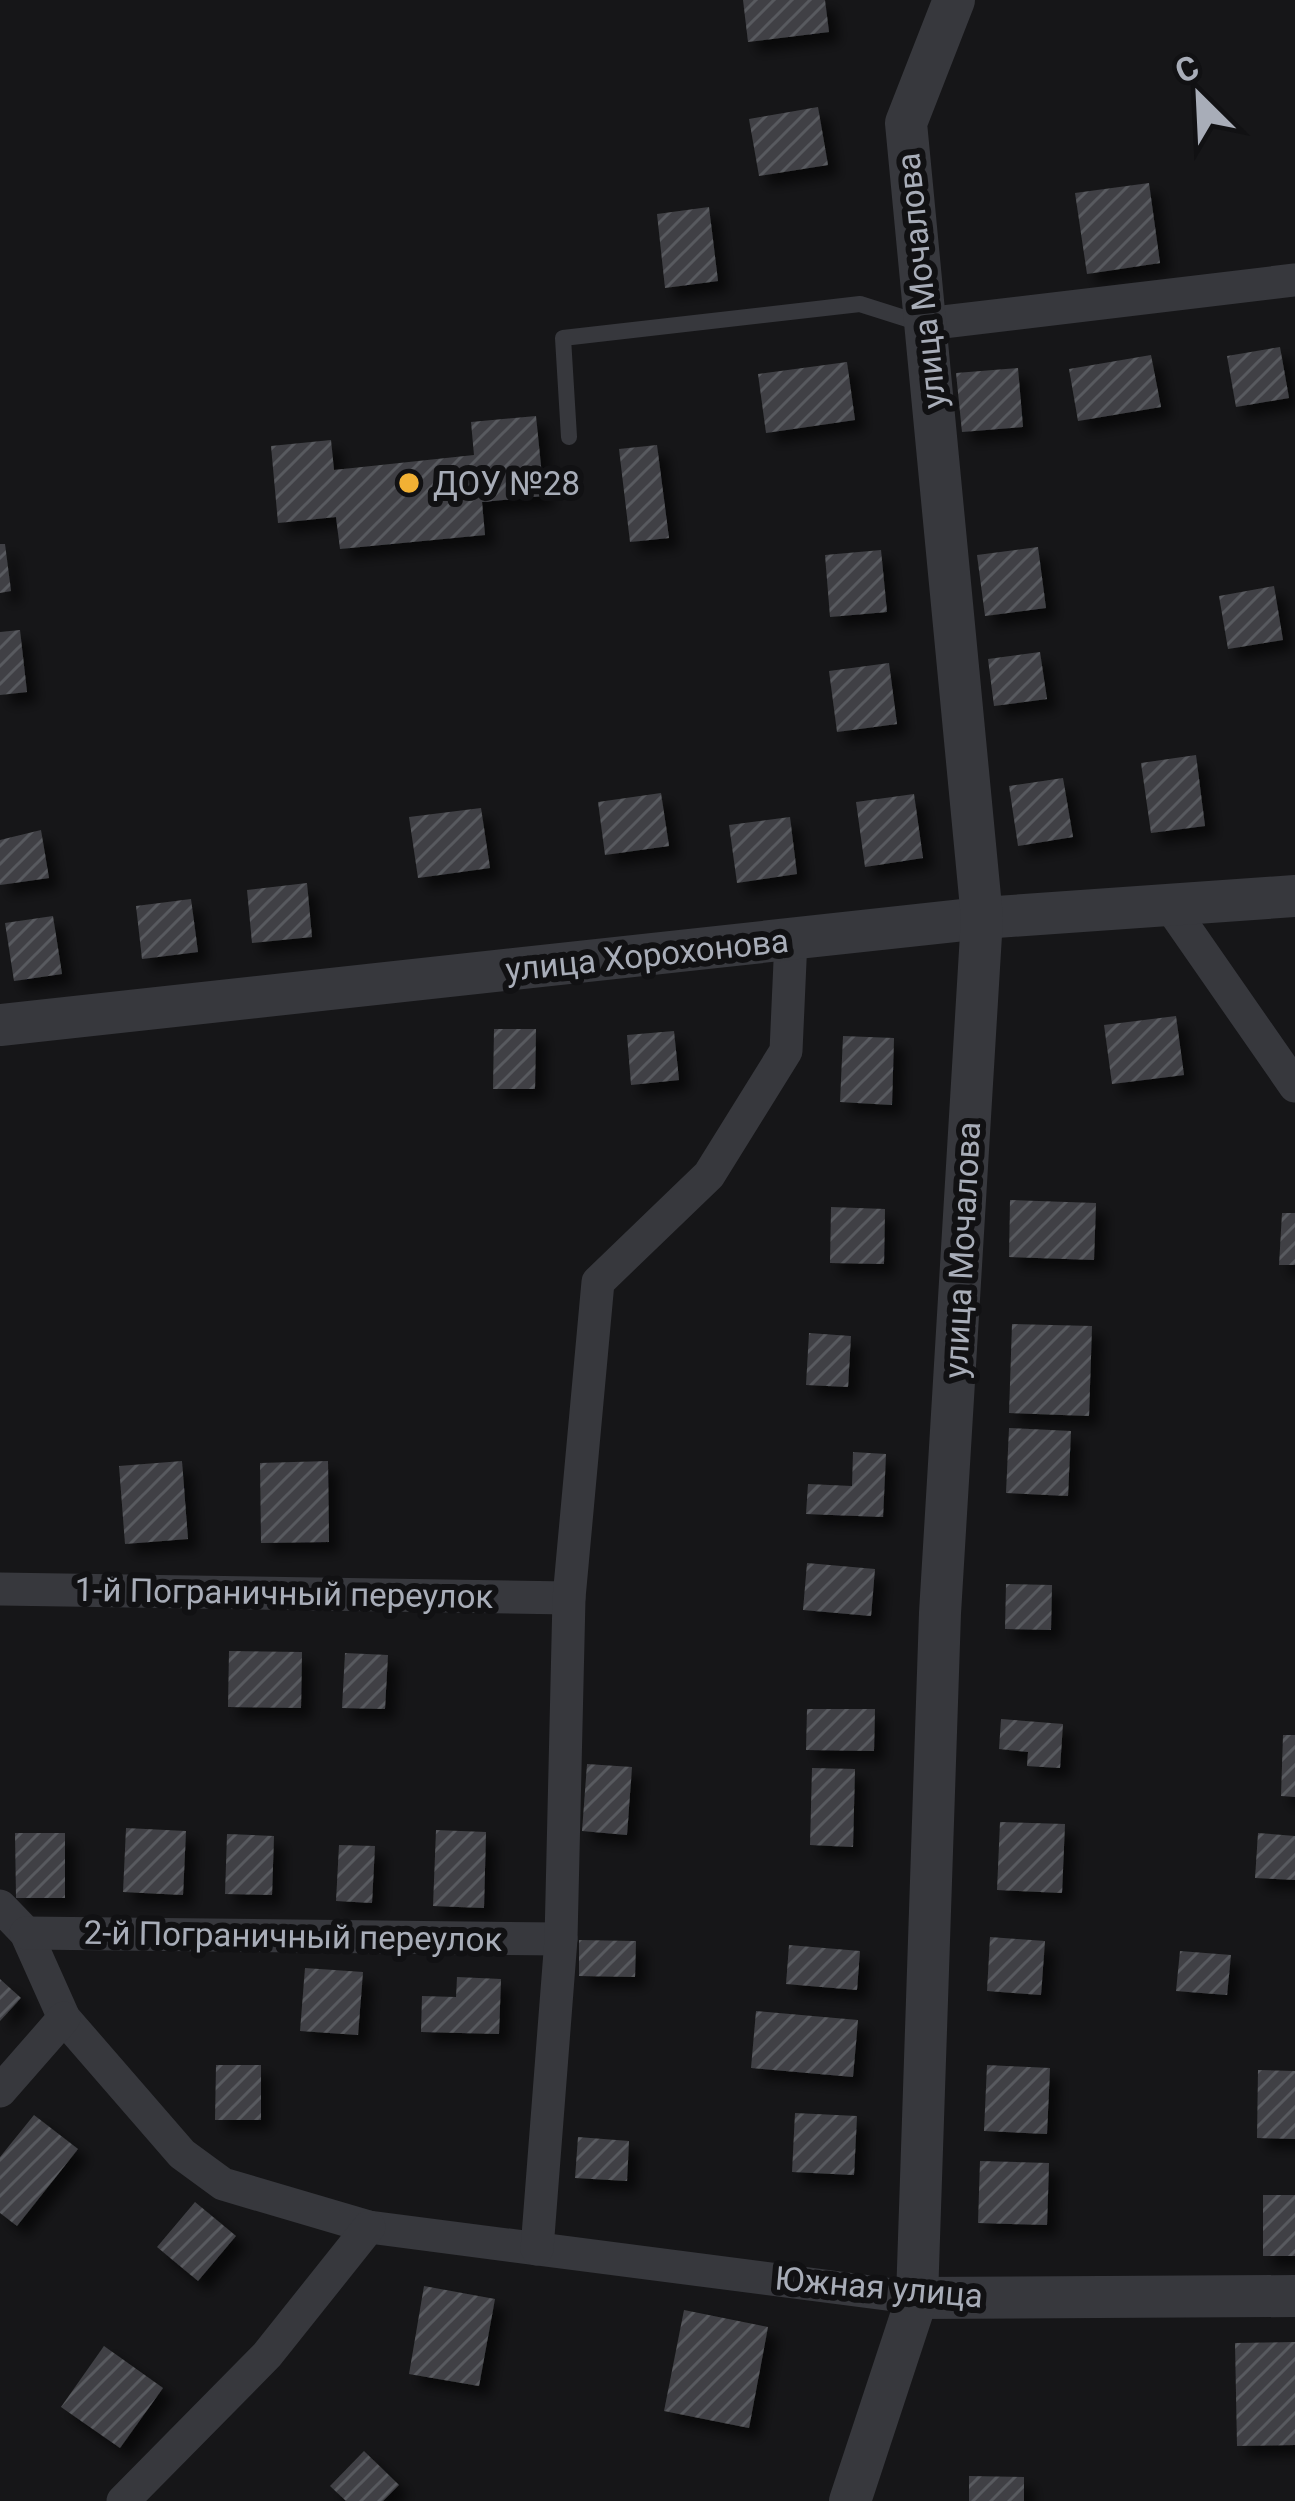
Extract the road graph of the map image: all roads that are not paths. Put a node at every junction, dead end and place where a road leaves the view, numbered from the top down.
1 (954, 0) edge
2 (1295, 280) edge
3 (926, 324) junction
4 (568, 437) dead end
5 (1295, 896) edge
6 (1170, 906) junction
7 (982, 918) junction
8 (791, 939) junction
9 (0, 1025) edge
10 (1295, 1086) edge
11 (0, 1588) edge
12 (568, 1598) junction
13 (0, 1906) edge
14 (26, 1933) junction
15 (561, 1939) junction
16 (64, 2018) junction
17 (0, 2090) edge
18 (369, 2227) junction
19 (537, 2249) junction
20 (1295, 2296) edge
21 (917, 2298) junction
22 (123, 2501) edge
23 (850, 2501) edge

1 - 3 street, улица Мочалова
2 - 3 street
3 - 4 lane
3 - 7 street, улица Мочалова
5 - 6 street, улица Хорохонова
6 - 7 street, улица Хорохонова
6 - 10 street
7 - 8 street, улица Хорохонова
7 - 21 street, улица Мочалова
8 - 9 street, улица Хорохонова
8 - 12 street
11 - 12 street, 1-й Пограничный переулок
12 - 15 street
13 - 14 street, Южная улица
14 - 15 street, 2-й Пограничный переулок
14 - 16 street, Южная улица
15 - 19 street
16 - 17 street
16 - 18 street, Южная улица
18 - 19 street, Южная улица
18 - 22 street
19 - 21 street, Южная улица
20 - 21 street, Южная улица
21 - 23 street, улица Мочалова

